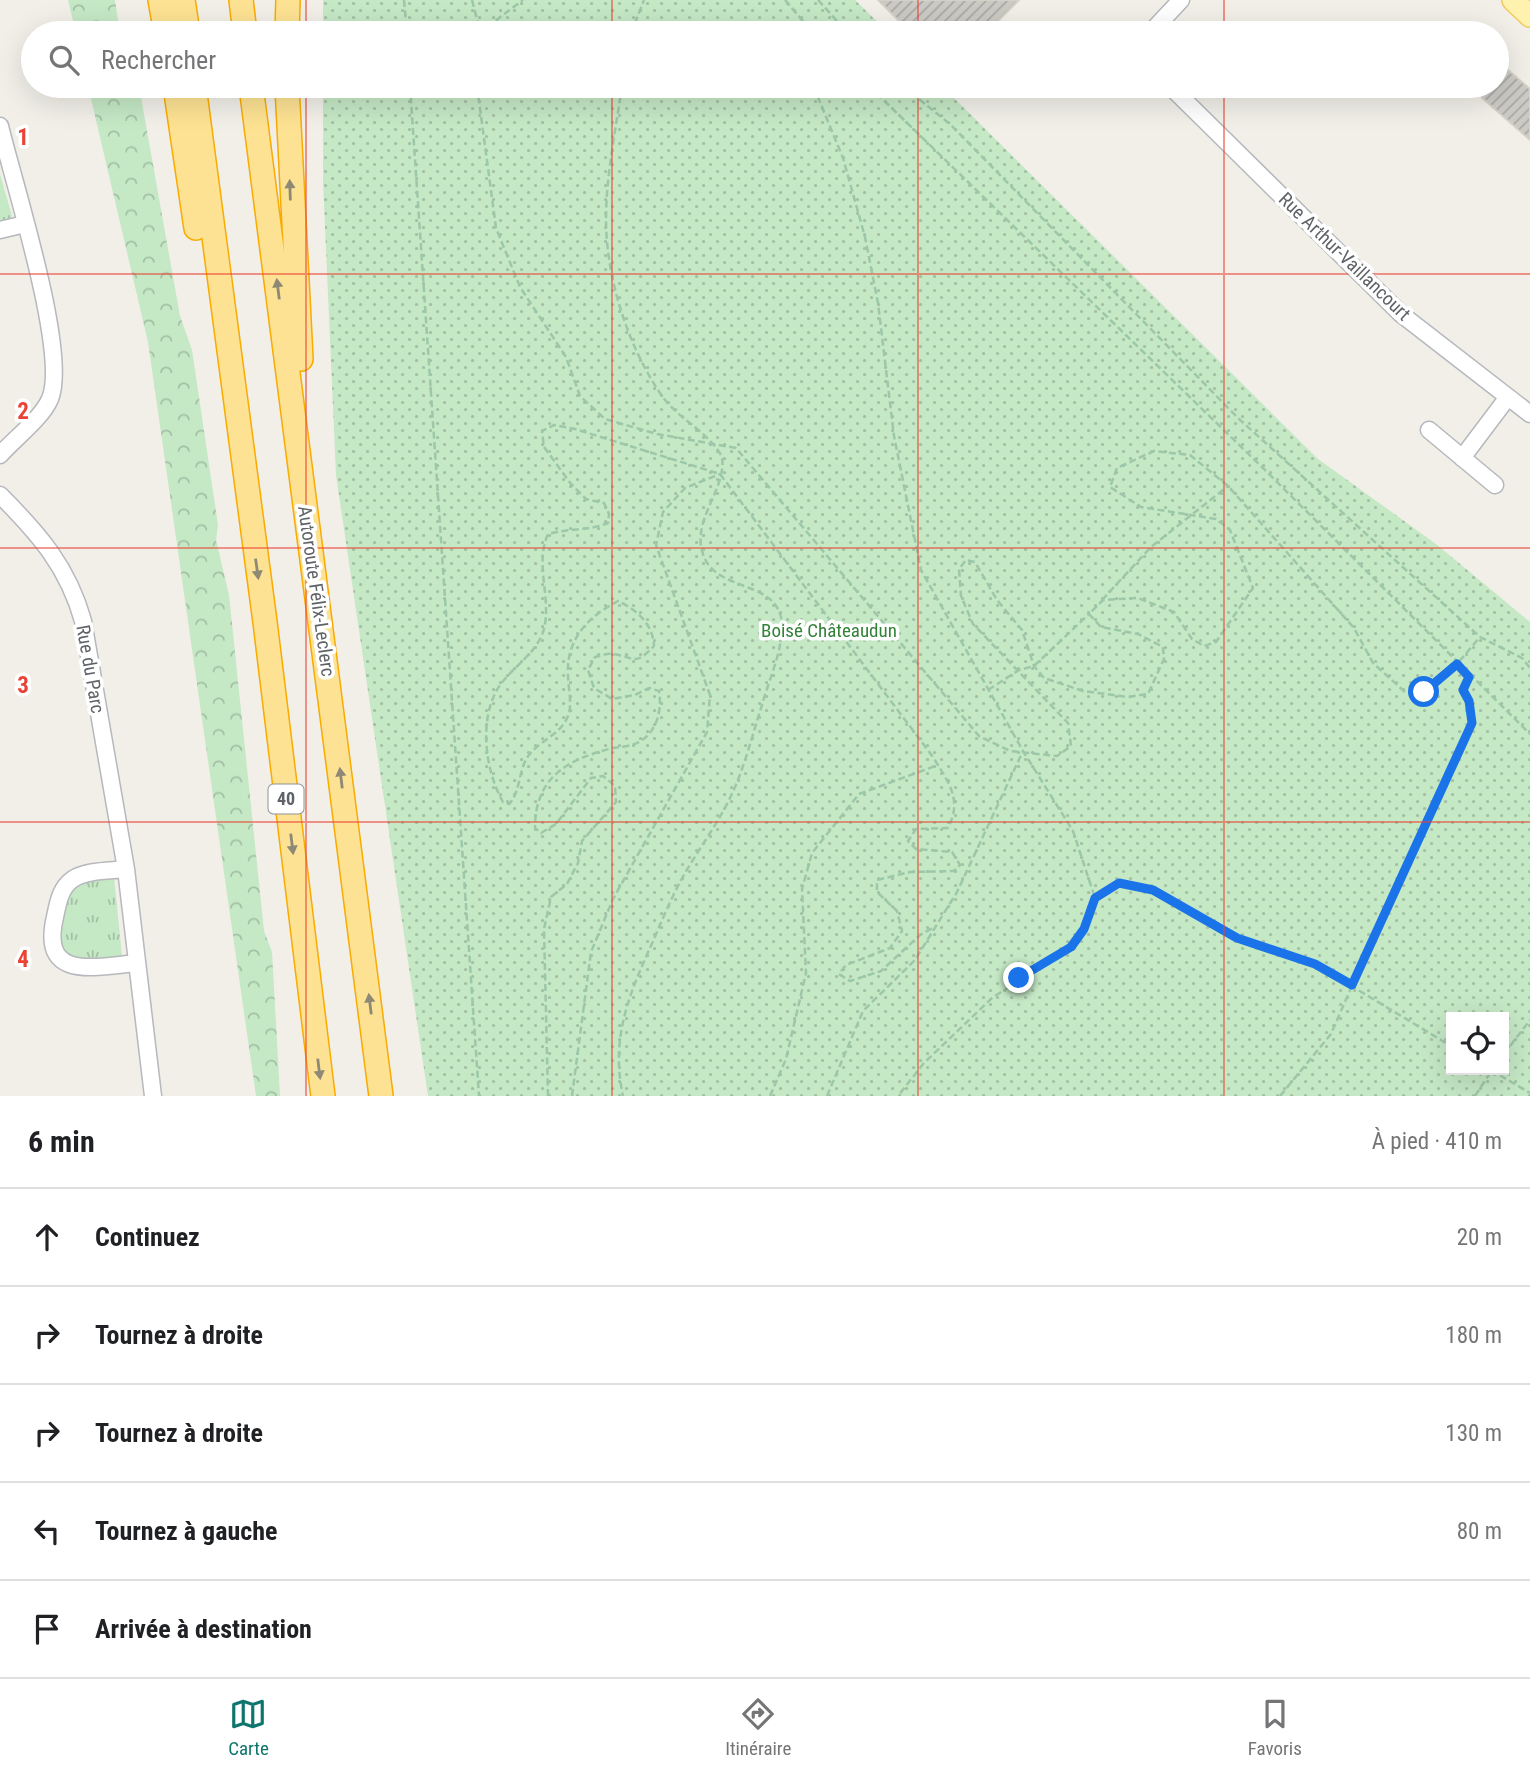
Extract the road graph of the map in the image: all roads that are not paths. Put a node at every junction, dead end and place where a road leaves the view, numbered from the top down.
1 (160, 0) edge
2 (183, 0) edge
3 (241, 0) edge
4 (288, 0) edge
5 (1181, 0) edge
6 (1513, 0) edge
7 (1530, 16) edge
8 (164, 21) edge
9 (186, 21) edge
10 (244, 21) edge
11 (287, 21) edge
12 (1161, 21) edge
13 (177, 98) edge
14 (196, 98) edge
15 (253, 98) edge
16 (287, 98) edge
17 (1182, 98) edge
18 (0, 126) edge
19 (4, 165) edge
20 (25, 224) junction
21 (0, 230) edge
22 (1508, 397) junction
23 (1530, 414) edge
24 (1429, 430) dead end
25 (0, 455) edge
26 (1462, 458) junction
27 (1495, 485) dead end
28 (0, 495) edge
29 (248, 502) junction
30 (305, 502) junction
31 (126, 869) junction
32 (137, 963) junction
33 (153, 1096) edge
34 (323, 1096) edge
35 (381, 1096) edge

1 - 8 highway
2 - 9 highway
3 - 10 highway
4 - 11 highway
5 - 12 street
6 - 7 main road
13 - 29 highway
14 - 29 highway, 40
30 -> 15 highway, Autoroute Félix-Leclerc
30 -> 16 highway
17 - 22 street, Rue Arthur-Vaillancourt
18 - 19 street
19 - 20 street
20 - 21 street
20 - 25 street
22 - 23 street, Rue Arthur-Vaillancourt
22 - 26 street
24 - 26 street
26 - 27 street
28 - 31 street, Rue du Parc
29 -> 34 highway, 40
35 -> 30 highway, Autoroute Félix-Leclerc
31 - 32 street, Rue du Parc
31 - 32 street
32 - 33 street, Rue du Parc

